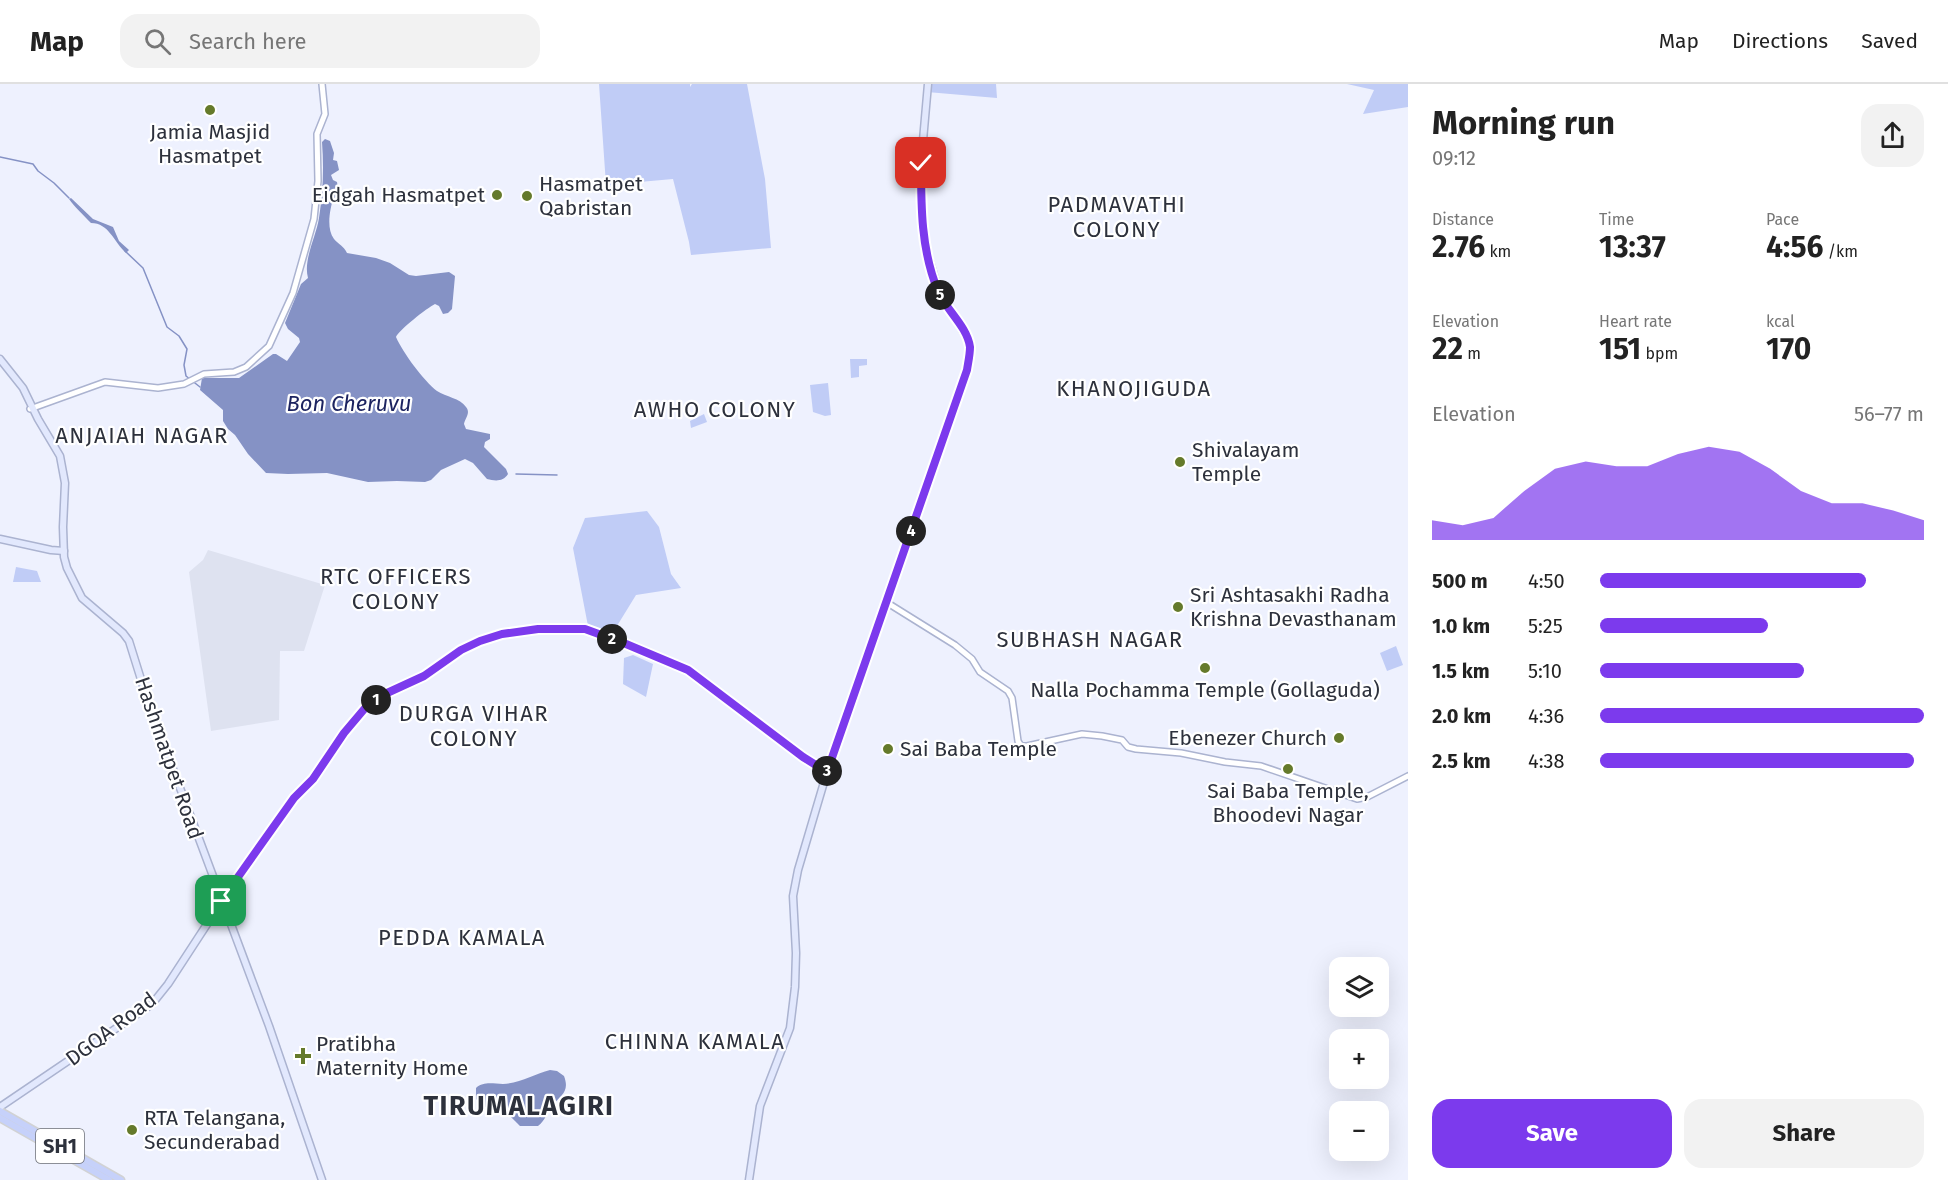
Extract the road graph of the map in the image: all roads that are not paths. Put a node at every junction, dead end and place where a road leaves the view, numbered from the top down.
1 (322, 84) edge
2 (928, 84) edge
3 (0, 359) edge
4 (31, 408) junction
5 (0, 540) edge
6 (62, 551) junction
7 (886, 602) junction
8 (827, 772) junction
9 (1408, 776) edge
10 (221, 901) junction
11 (0, 1109) edge
12 (0, 1118) edge
13 (109, 1180) edge
14 (120, 1180) edge
15 (322, 1180) edge
16 (749, 1180) edge

1 - 4 street
2 - 7 main road
3 - 4 main road
4 - 6 main road, Hashmatpet Road
5 - 6 main road
6 - 10 main road, Hashmatpet Road
7 - 8 main road
7 - 9 street
8 - 10 main road, DGQA Road
8 - 16 main road
10 - 11 main road, DGQA Road
10 - 15 main road, Hashmatpet Road
11 - 14 main road, SH1
12 - 13 main road, SH1

